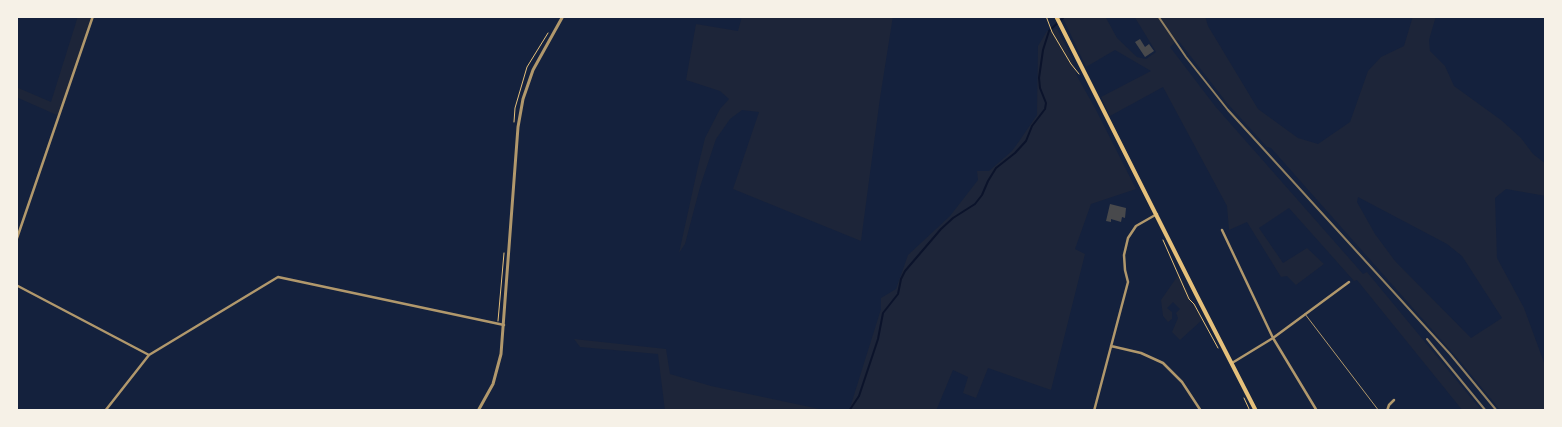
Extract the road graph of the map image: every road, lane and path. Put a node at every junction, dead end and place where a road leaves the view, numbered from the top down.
1 (93, 16) edge
2 (564, 16) edge
3 (1046, 16) edge
4 (1058, 20) edge
5 (1052, 32) dead end
6 (1156, 214) junction
7 (1222, 230) dead end
8 (16, 241) edge
9 (1348, 282) dead end
10 (16, 285) edge
11 (1305, 314) junction
12 (504, 326) junction
13 (1273, 338) junction
14 (1111, 346) junction
15 (149, 355) junction
16 (1232, 363) junction
17 (1394, 400) dead end
18 (104, 411) edge
19 (478, 411) edge
20 (1094, 411) edge
21 (1201, 411) edge
22 (1256, 411) edge
23 (1317, 411) edge
24 (1379, 411) edge
25 (1387, 411) edge

1 - 8 street
2 - 12 street
3 - 5 path
4 - 6 main road
6 - 14 street
6 - 16 main road
7 - 13 street
9 - 11 street
10 - 15 street
11 - 13 street
11 - 24 lane
12 - 15 street
12 - 19 street
13 - 16 street
13 - 23 street
14 - 20 street
14 - 21 street
15 - 18 street
16 - 22 main road
17 - 25 street

